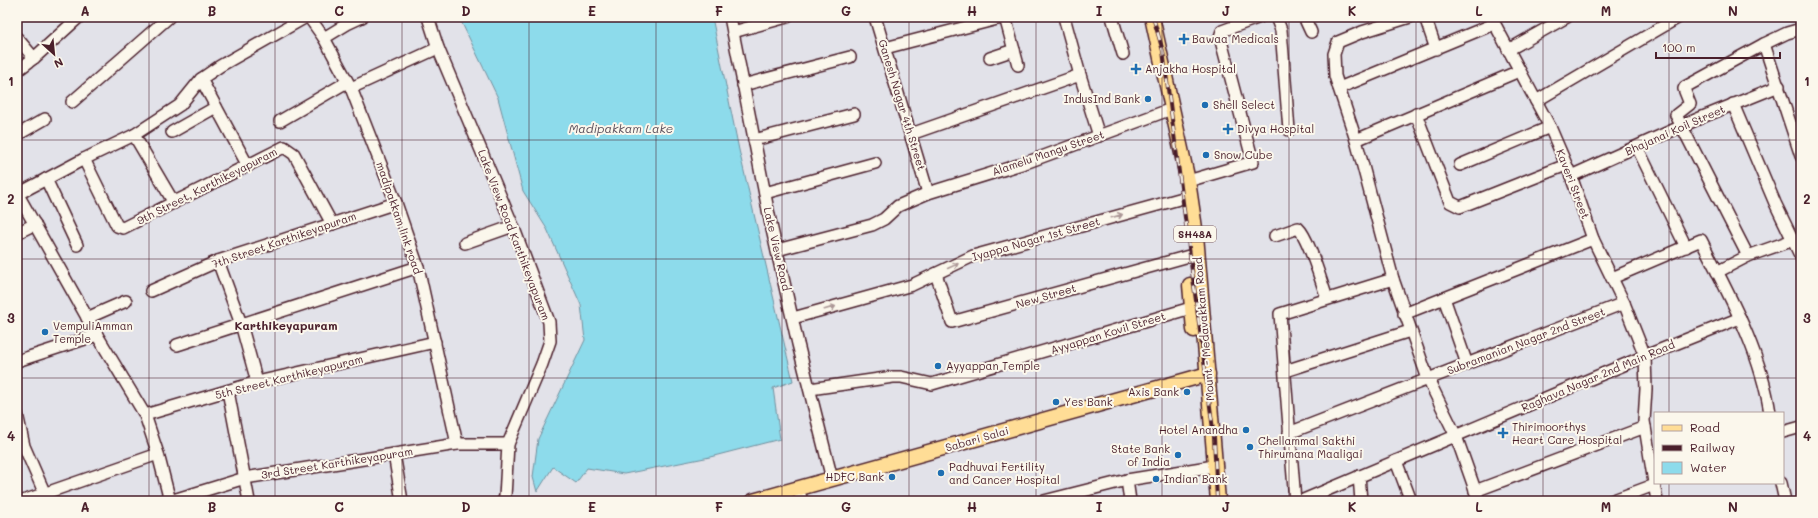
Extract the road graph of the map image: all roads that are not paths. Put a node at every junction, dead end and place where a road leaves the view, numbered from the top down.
1 (79, 17) edge
2 (169, 17) edge
3 (308, 17) edge
4 (362, 17) edge
5 (428, 17) edge
6 (730, 17) edge
7 (787, 17) edge
8 (876, 17) edge
9 (1005, 17) edge
10 (1064, 17) edge
11 (1112, 17) edge
12 (1146, 17) edge
13 (1152, 17) edge
14 (1260, 17) edge
15 (1276, 17) edge
16 (1304, 17) edge
17 (1410, 17) edge
18 (1425, 17) edge
19 (1567, 17) edge
20 (1679, 17) edge
21 (1493, 20) edge
22 (1801, 29) edge
23 (733, 32) junction
24 (1311, 32) dead end
25 (17, 38) edge
26 (324, 38) junction
27 (1764, 44) junction
28 (438, 48) junction
29 (885, 48) junction
30 (1436, 49) junction
31 (1014, 50) junction
32 (1508, 50) junction
33 (1123, 54) dead end
34 (850, 57) dead end
35 (34, 58) junction
36 (990, 58) dead end
37 (1018, 65) dead end
38 (17, 71) edge
39 (1519, 71) junction
40 (1080, 75) junction
41 (201, 79) junction
42 (349, 85) junction
43 (743, 85) junction
44 (1779, 86) junction
45 (1339, 88) junction
46 (1536, 101) junction
47 (72, 102) dead end
48 (1733, 104) junction
49 (216, 107) junction
50 (1166, 111) junction
51 (854, 114) dead end
52 (1416, 114) junction
53 (45, 119) dead end
54 (280, 121) dead end
55 (1550, 127) junction
56 (1682, 127) junction
57 (1290, 130) dead end
58 (172, 132) dead end
59 (911, 134) junction
60 (17, 135) edge
61 (134, 135) junction
62 (1099, 136) junction
63 (754, 140) junction
64 (1356, 140) junction
65 (1637, 146) junction
66 (1801, 156) edge
67 (84, 159) junction
68 (875, 163) dead end
69 (1460, 165) dead end
70 (1566, 165) junction
71 (248, 166) junction
72 (1571, 176) junction
73 (46, 179) junction
74 (1188, 182) junction
75 (17, 193) edge
76 (765, 193) junction
77 (928, 193) junction
78 (1186, 198) junction
79 (174, 203) junction
80 (396, 203) junction
81 (35, 224) junction
82 (332, 224) junction
83 (513, 226) junction
84 (17, 233) edge
85 (1275, 236) dead end
86 (1594, 239) junction
87 (1793, 240) junction
88 (77, 244) dead end
89 (465, 244) dead end
90 (1686, 247) junction
91 (777, 250) junction
92 (1189, 256) junction
93 (1748, 256) junction
94 (1801, 257) edge
95 (218, 261) junction
96 (418, 267) junction
97 (1717, 272) junction
98 (936, 274) junction
99 (1612, 278) junction
100 (1393, 279) junction
101 (151, 291) dead end
102 (1327, 298) junction
103 (1444, 298) junction
104 (126, 301) dead end
105 (1624, 304) junction
106 (1191, 308) junction
107 (1404, 314) junction
108 (87, 318) junction
109 (792, 318) junction
110 (1740, 318) junction
111 (241, 324) junction
112 (1410, 331) junction
113 (96, 335) junction
114 (434, 342) junction
115 (177, 345) dead end
116 (1645, 356) junction
117 (17, 361) edge
118 (1467, 364) junction
119 (1285, 371) junction
120 (1204, 375) junction
121 (1428, 379) junction
122 (257, 382) junction
123 (810, 389) junction
124 (228, 391) junction
125 (1770, 412) edge
126 (17, 414) edge
127 (145, 415) junction
128 (1645, 427) junction
129 (1801, 427) edge
130 (1784, 432) edge
131 (1290, 433) junction
132 (1456, 436) junction
133 (457, 444) junction
134 (508, 444) junction
135 (158, 454) junction
136 (394, 454) junction
137 (1396, 461) junction
138 (1208, 468) junction
139 (1359, 476) junction
140 (245, 478) junction
141 (832, 479) junction
142 (1127, 480) junction
143 (1654, 484) junction
144 (1781, 484) edge
145 (800, 495) edge
146 (1477, 496) edge
147 (47, 497) edge
148 (23, 501) edge
149 (170, 501) edge
150 (249, 501) edge
151 (402, 501) edge
152 (503, 501) edge
153 (753, 501) edge
154 (1044, 501) edge
155 (1130, 501) edge
156 (1210, 501) edge
157 (1218, 501) edge
158 (1295, 501) edge
159 (1301, 501) edge
160 (1362, 501) edge
161 (1411, 501) edge
162 (1611, 501) edge
163 (1657, 501) edge
164 (1785, 501) edge

1 - 35 street
2 - 47 street
3 - 26 street
3 - 41 street
4 - 26 street
5 - 28 street, Lake View Road Karthikeyapuram
6 - 23 street, Lake View Road
7 - 23 street
8 - 29 street, Ganesh Nagar 4th Street
9 - 29 street
9 - 31 street
10 - 40 street
11 - 33 street
12 - 50 main road, Mount - Medavakkam Road / SH48A
13 - 74 main road, Mount - Medavakkam Road / SH48A
14 - 74 street
15 - 57 street
16 - 24 street
17 - 45 street
18 - 30 street
19 - 32 street
20 - 46 street
21 - 30 street
21 - 32 street, Kaveri Street
22 - 27 street
23 - 43 street, Lake View Road
25 - 35 street
26 - 42 street
27 - 44 street
27 - 56 street
28 - 42 street
28 - 83 street, Lake View Road Karthikeyapuram
29 - 59 street, Ganesh Nagar 4th Street
30 - 45 street
31 - 36 street
31 - 37 street
32 - 39 street, Kaveri Street
34 - 43 street
35 - 38 street
39 - 46 street, Kaveri Street
39 - 52 street
40 - 59 street
40 - 62 street
41 - 49 street
41 - 61 street
42 - 54 street
42 - 80 street, madipakkam link road
43 - 63 street, Lake View Road
44 - 48 street, Bhajanai Koil Street
44 - 66 street
45 - 64 street
46 - 55 street, Kaveri Street
48 - 56 street, Bhajanai Koil Street
48 - 87 street
49 - 58 street
49 - 71 street
50 - 62 street, Alamelu Mangu Street
50 - 78 main road, Mount - Medavakkam Road / SH48A
51 - 63 street
52 - 64 street
52 - 70 street
53 - 60 street
55 - 69 street
55 - 70 street, Kaveri Street
56 - 65 street, Bhajanai Koil Street
56 - 93 street
59 - 77 street, Ganesh Nagar 4th Street
61 - 67 street
61 - 79 street
62 - 77 street, Alamelu Mangu Street
63 - 76 street, Lake View Road
64 - 100 street
65 - 72 street, Bhajanai Koil Street
65 - 90 street
67 - 73 street
67 - 79 street, 9th Street, Karthikeyapuram
68 - 76 street
70 - 72 street, Kaveri Street
71 - 79 street, 9th Street, Karthikeyapuram
71 - 82 street, 9th Street, Karthikeyapuram
72 - 86 street, Kaveri Street
73 - 75 street
73 - 88 street
74 - 78 main road, Mount - Medavakkam Road / SH48A
75 - 81 street
76 - 91 street, Lake View Road
77 - 91 street, Alamelu Mangu Street
78 - 92 main road, Mount - Medavakkam Road / SH48A
98 -> 78 street, Iyappa Nagar 1st Street
78 - 120 main road, Mount - Medavakkam Road / SH48A
80 - 82 street, 7th Street Karthikeyapuram
80 - 96 street, madipakkam link road
81 - 84 street
81 - 108 street
82 - 95 street, 7th Street Karthikeyapuram
83 - 89 street
83 - 134 street, Lake View Road Karthikeyapuram
85 - 102 street
86 - 99 street, Kaveri Street
86 - 103 street
87 - 93 street
87 - 94 street
90 - 97 street
90 - 99 street
91 - 109 street, Lake View Road
92 - 98 street, New Street
92 - 106 main road, Mount - Medavakkam Road / SH48A
93 - 97 street
95 - 101 street, 7th Street Karthikeyapuram
95 - 111 street
96 - 111 street
96 - 114 street, madipakkam link road
97 - 110 street
109 -> 98 street, Iyappa Nagar 1st Street
99 - 105 street, Kaveri Street
100 - 102 street
100 - 107 street
102 - 119 street
103 - 107 street
103 - 118 street
104 - 108 street
105 - 116 street, Kaveri Street
105 - 118 street, Subramanian Nagar 2nd Street
106 - 120 main road, Mount - Medavakkam Road / SH48A
106 - 123 street, Ayyappan Kovil Street
107 - 112 street
108 - 113 street
109 - 123 street, Lake View Road
110 - 116 street, Raghava Nagar 2nd Main Road
110 - 125 street
111 - 115 street
111 - 122 street
112 - 119 street
112 - 121 street
113 - 117 street
113 - 127 street
114 - 122 street, 5th Street Karthikeyapuram
114 - 133 street, madipakkam link road
116 - 128 street
116 - 132 street, Raghava Nagar 2nd Main Road
118 - 121 street, Subramanian Nagar 2nd Street
119 - 131 street
120 - 138 main road, Mount - Medavakkam Road / SH48A
120 - 141 main road, Sabari Salai
120 - 157 main road, Mount - Medavakkam Road / SH48A
121 - 131 street, Subramanian Nagar 2nd Street
121 - 132 street
122 - 124 street, 5th Street Karthikeyapuram
123 - 141 street, Lake View Road
124 - 127 street, 5th Street Karthikeyapuram
124 - 140 street
126 - 147 street
127 - 135 street
128 - 143 street
128 - 146 street
129 - 130 street
131 - 158 street
132 - 137 street, Raghava Nagar 2nd Main Road
132 - 146 street
133 - 134 street, 3rd Street Karthikeyapuram
133 - 136 street, 3rd Street Karthikeyapuram
134 - 152 street, Lake View Road Karthikeyapuram
135 - 147 street
135 - 149 street
136 - 140 street, 3rd Street Karthikeyapuram
136 - 151 street
137 - 139 street, Raghava Nagar 2nd Main Road
137 - 161 street
138 - 142 street
138 - 156 main road, Mount - Medavakkam Road / SH48A
139 - 159 street, Raghava Nagar 2nd Main Road
139 - 160 street
140 - 149 street, 3rd Street Karthikeyapuram
140 - 150 street
141 - 145 main road, Sabari Salai
142 - 154 street
142 - 155 street
143 - 162 street
143 - 163 street
144 - 164 street
145 - 153 main road, Sabari Salai
147 - 148 street

